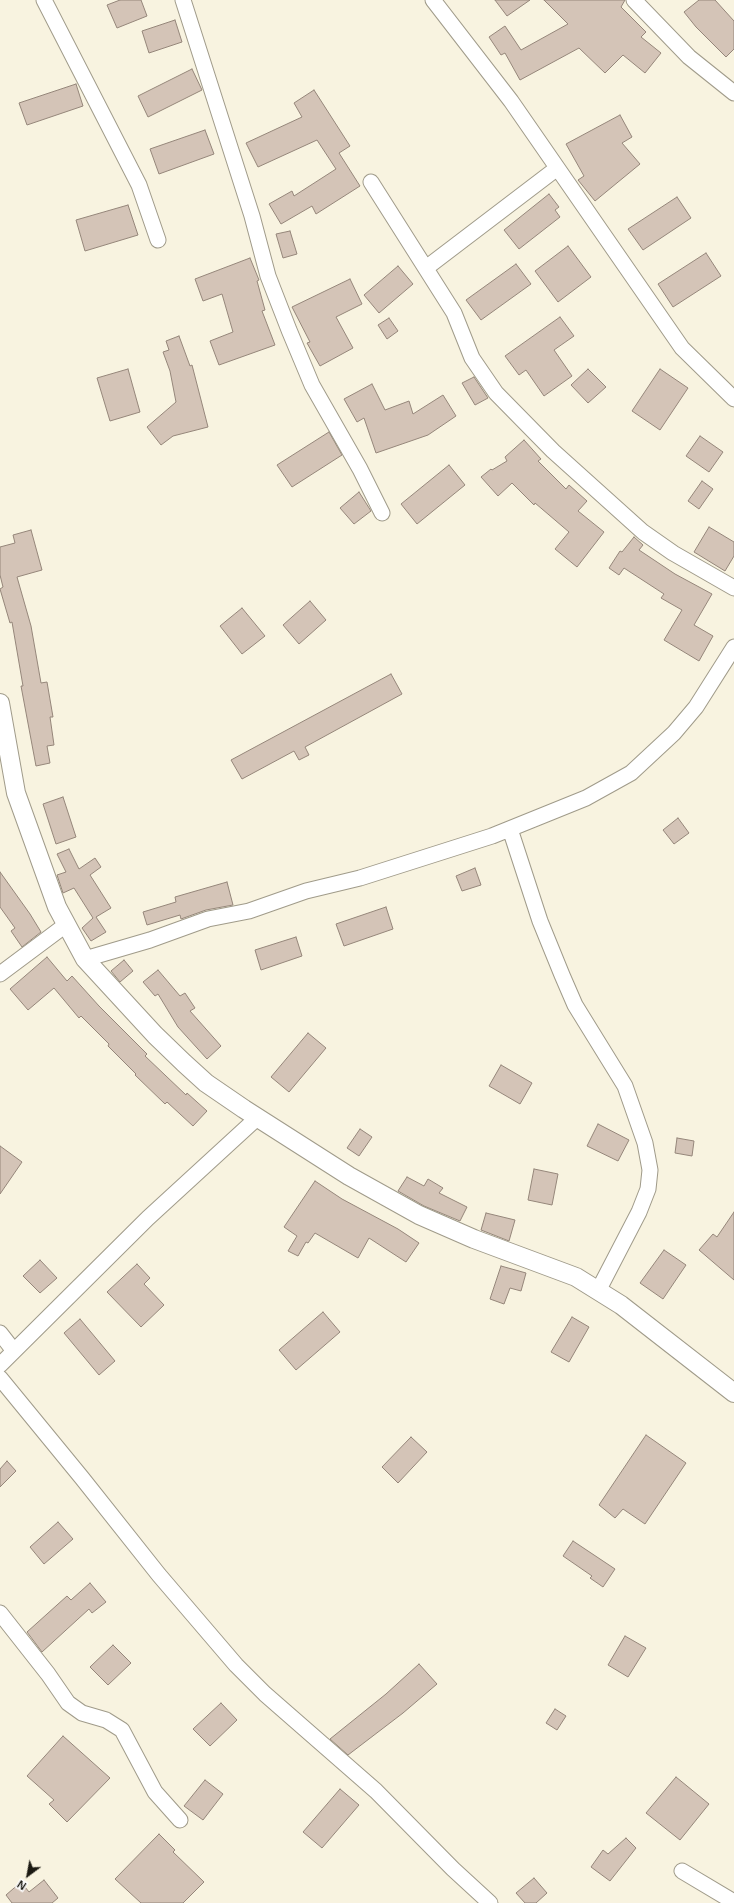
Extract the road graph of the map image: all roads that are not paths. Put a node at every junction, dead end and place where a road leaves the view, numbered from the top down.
1 (44, 0) edge
2 (183, 0) edge
3 (433, 0) edge
4 (634, 0) edge
5 (734, 93) edge
6 (556, 169) junction
7 (371, 182) dead end
8 (158, 240) dead end
9 (426, 268) junction
10 (734, 399) edge
11 (382, 513) dead end
12 (734, 588) edge
13 (734, 647) edge
14 (0, 703) edge
15 (510, 829) junction
16 (67, 924) junction
17 (85, 959) junction
18 (0, 974) edge
19 (257, 1118) junction
20 (598, 1291) junction
21 (0, 1333) edge
22 (14, 1351) junction
23 (0, 1365) edge
24 (0, 1378) edge
25 (734, 1393) edge
26 (2, 1620) edge
27 (180, 1820) dead end
28 (682, 1871) dead end
29 (734, 1902) edge
30 (490, 1903) edge

1 - 8 street
2 - 11 street
3 - 6 street
4 - 5 street
6 - 9 street
6 - 10 street
7 - 9 street
9 - 12 street
13 - 15 street
14 - 16 street
15 - 17 street
15 - 20 street
16 - 17 street
16 - 18 street
17 - 19 street
19 - 20 street
19 - 22 street
20 - 25 street
21 - 22 street
22 - 23 street
24 - 30 street
26 - 27 street
28 - 29 street

